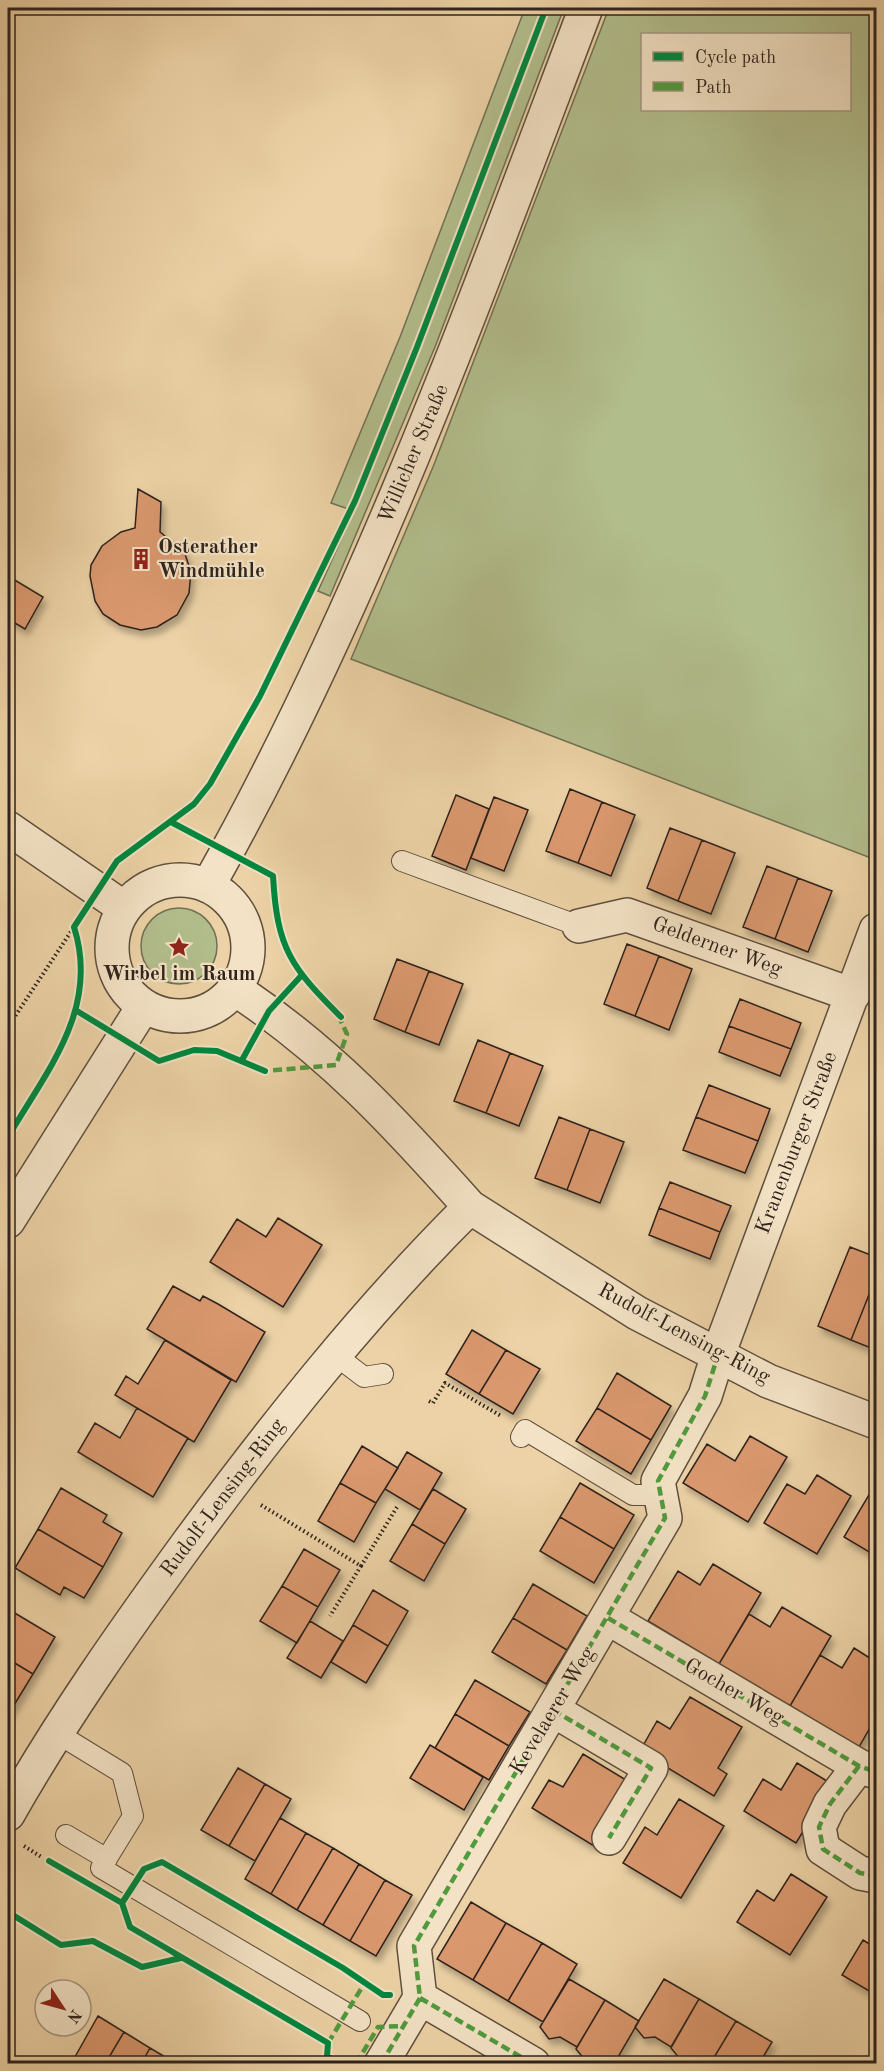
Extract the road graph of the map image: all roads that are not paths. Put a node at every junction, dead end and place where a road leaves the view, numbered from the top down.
1 (586, 8) edge
2 (8, 828) edge
3 (402, 861) dead end
4 (208, 886) junction
5 (124, 908) junction
6 (579, 926) joint
7 (876, 930) edge
8 (236, 989) junction
9 (853, 995) junction
10 (143, 1007) junction
11 (470, 1207) junction
12 (8, 1221) edge
13 (335, 1355) junction
14 (718, 1355) junction
15 (383, 1374) dead end
16 (876, 1422) edge
17 (523, 1433) road end
18 (660, 1496) junction
19 (608, 1618) junction
20 (553, 1710) junction
21 (55, 1732) junction
22 (868, 1769) edge
23 (8, 1814) edge
24 (66, 1835) dead end
25 (609, 1838) dead end
26 (107, 1859) junction
27 (876, 1876) edge
28 (420, 1998) junction
29 (360, 2021) dead end
30 (381, 2064) edge
31 (532, 2064) edge

1 - 4 street, Willicher Straße
2 - 5 street
3 - 6 lane
4 - 5 street
4 - 8 street
5 - 10 street
6 - 9 street, Gelderner Weg
7 - 9 street, Kranenburger Straße
8 - 10 street
8 - 11 street, Rudolf-Lensing-Ring
9 - 14 street, Kranenburger Straße
10 - 12 street
11 - 13 street, Rudolf-Lensing-Ring
11 - 14 street, Rudolf-Lensing-Ring
13 - 15 lane
13 - 21 street, Rudolf-Lensing-Ring
14 - 16 street, Rudolf-Lensing-Ring
14 - 18 street, Kevelaerer Weg
17 - 18 lane
18 - 19 street, Kevelaerer Weg
19 - 20 street, Kevelaerer Weg
19 - 22 street, Gocher Weg
20 - 25 street
20 - 28 street, Kevelaerer Weg
21 - 23 street, Rudolf-Lensing-Ring
21 - 26 lane
22 - 27 street, Gocher Weg
24 - 26 lane
26 - 29 lane
28 - 30 street
28 - 31 street

